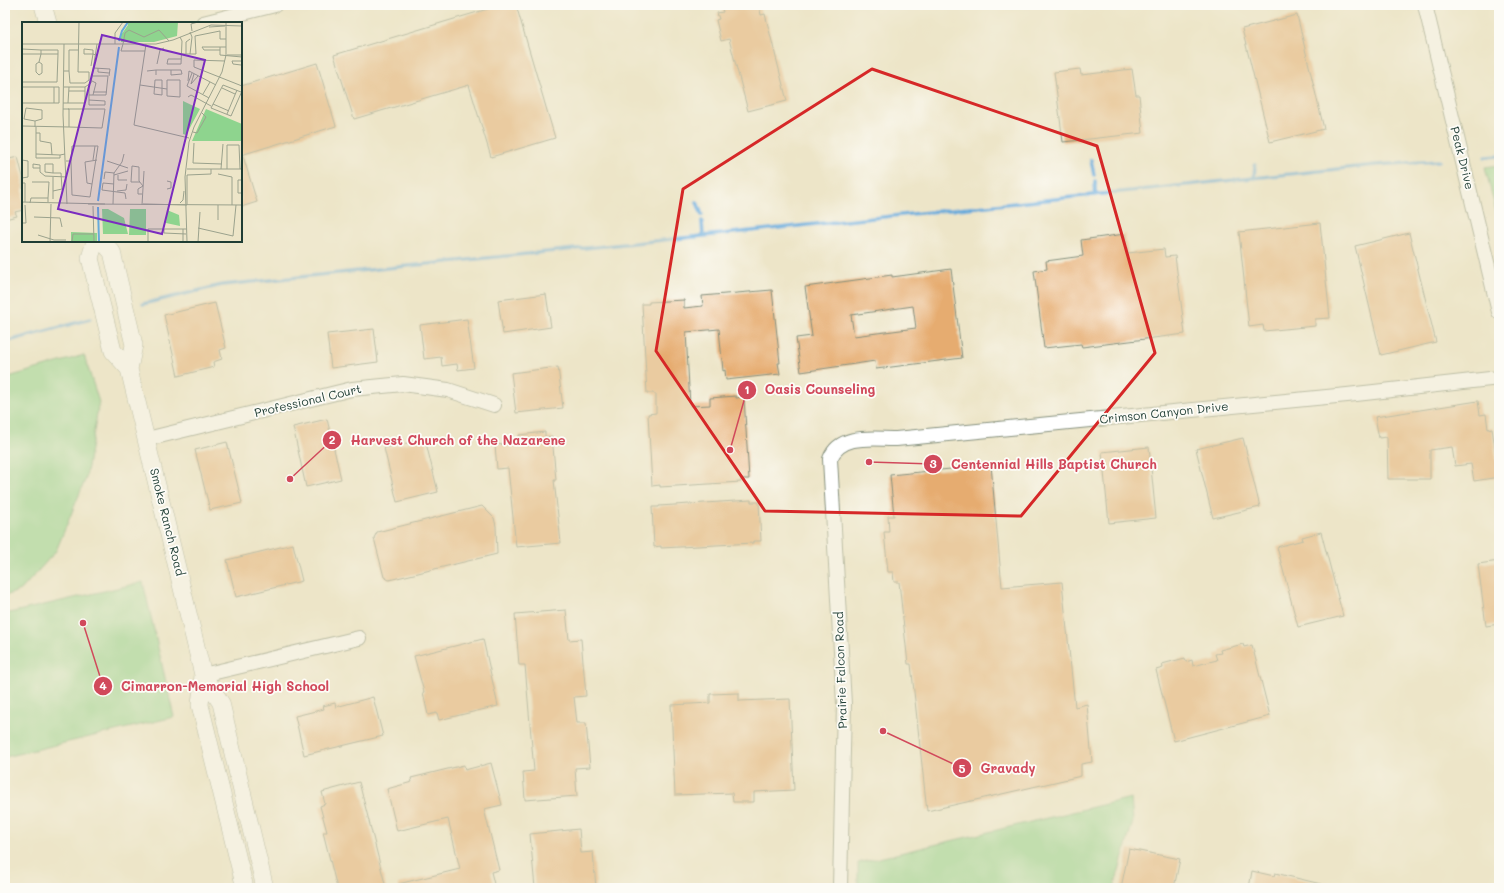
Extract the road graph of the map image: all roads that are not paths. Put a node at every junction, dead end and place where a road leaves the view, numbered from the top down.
1 (43, 5) edge
2 (275, 5) edge
3 (1425, 5) edge
4 (48, 22) edge
5 (207, 22) edge
6 (95, 242) edge
7 (103, 242) edge
8 (1499, 312) edge
9 (129, 369) junction
10 (1499, 378) edge
11 (494, 405) dead end
12 (146, 439) junction
13 (832, 452) joint
14 (358, 638) dead end
15 (203, 675) junction
16 (245, 888) edge
17 (265, 888) edge
18 (840, 888) edge

1 - 4 main road
2 - 5 street
3 - 8 street, Peak Drive
6 - 9 main road, Smoke Ranch Road
7 - 9 main road, Smoke Ranch Road
9 - 12 main road, Smoke Ranch Road
10 - 13 street, Crimson Canyon Drive
11 - 12 street, Professional Court
12 - 15 main road, Smoke Ranch Road
13 - 18 street, Prairie Falcon Road
14 - 15 street
15 - 16 main road, Smoke Ranch Road
15 - 17 main road, Smoke Ranch Road

